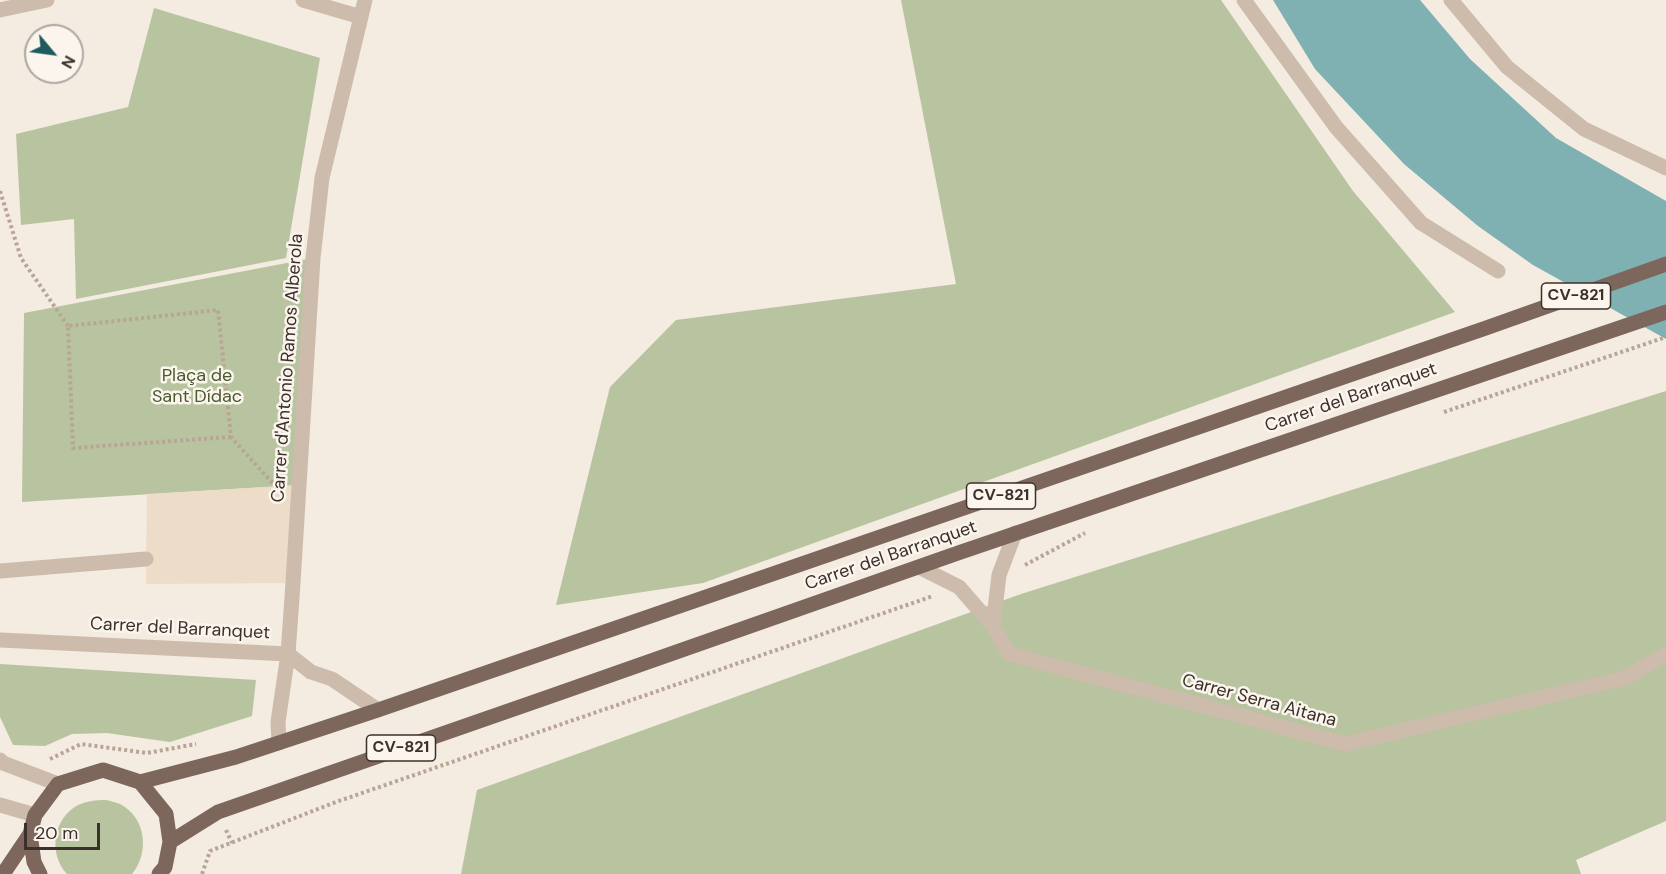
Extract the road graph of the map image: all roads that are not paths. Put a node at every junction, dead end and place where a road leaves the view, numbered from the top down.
1 (47, 0) edge
2 (303, 0) edge
3 (365, 0) edge
4 (1244, 0) edge
5 (1451, 0) edge
6 (0, 10) edge
7 (361, 17) junction
8 (1666, 168) edge
9 (1666, 264) edge
10 (1498, 271) dead end
11 (1666, 312) edge
12 (1016, 533) junction
13 (146, 559) dead end
14 (919, 567) junction
15 (0, 571) edge
16 (993, 626) junction
17 (0, 640) edge
18 (288, 654) junction
19 (1666, 654) edge
20 (378, 710) junction
21 (279, 743) junction
22 (0, 760) edge
23 (140, 782) junction
24 (58, 784) junction
25 (0, 805) edge
26 (35, 814) junction
27 (30, 834) junction
28 (170, 842) junction
29 (3, 874) edge
30 (40, 874) edge
31 (159, 874) edge

1 - 6 street
2 - 7 street
3 - 7 street, Carrer d'Antonio Ramos Alberola
4 - 10 street
5 - 8 street
7 - 18 street, Carrer d'Antonio Ramos Alberola
9 - 20 main road, Carrer del Barranquet / CV-821
11 - 12 main road, Carrer del Barranquet / CV-821
12 - 14 main road, Carrer del Barranquet / CV-821
12 - 16 street
13 - 15 street
14 - 16 street, Carrer Serra Aitana
14 - 28 main road, Carrer del Barranquet / CV-821
16 - 19 street, Carrer Serra Aitana
17 - 18 street, Carrer del Barranquet
18 - 20 street, Carrer del Barranquet
18 - 21 street, Carrer d'Antonio Ramos Alberola
20 - 21 main road, Carrer del Barranquet / CV-821
21 - 23 main road, Carrer del Barranquet / CV-821
22 - 24 street
23 - 24 main road
23 - 28 main road
24 - 26 main road
25 - 26 street
26 - 27 main road
27 - 29 main road
27 - 30 main road
28 - 31 main road

